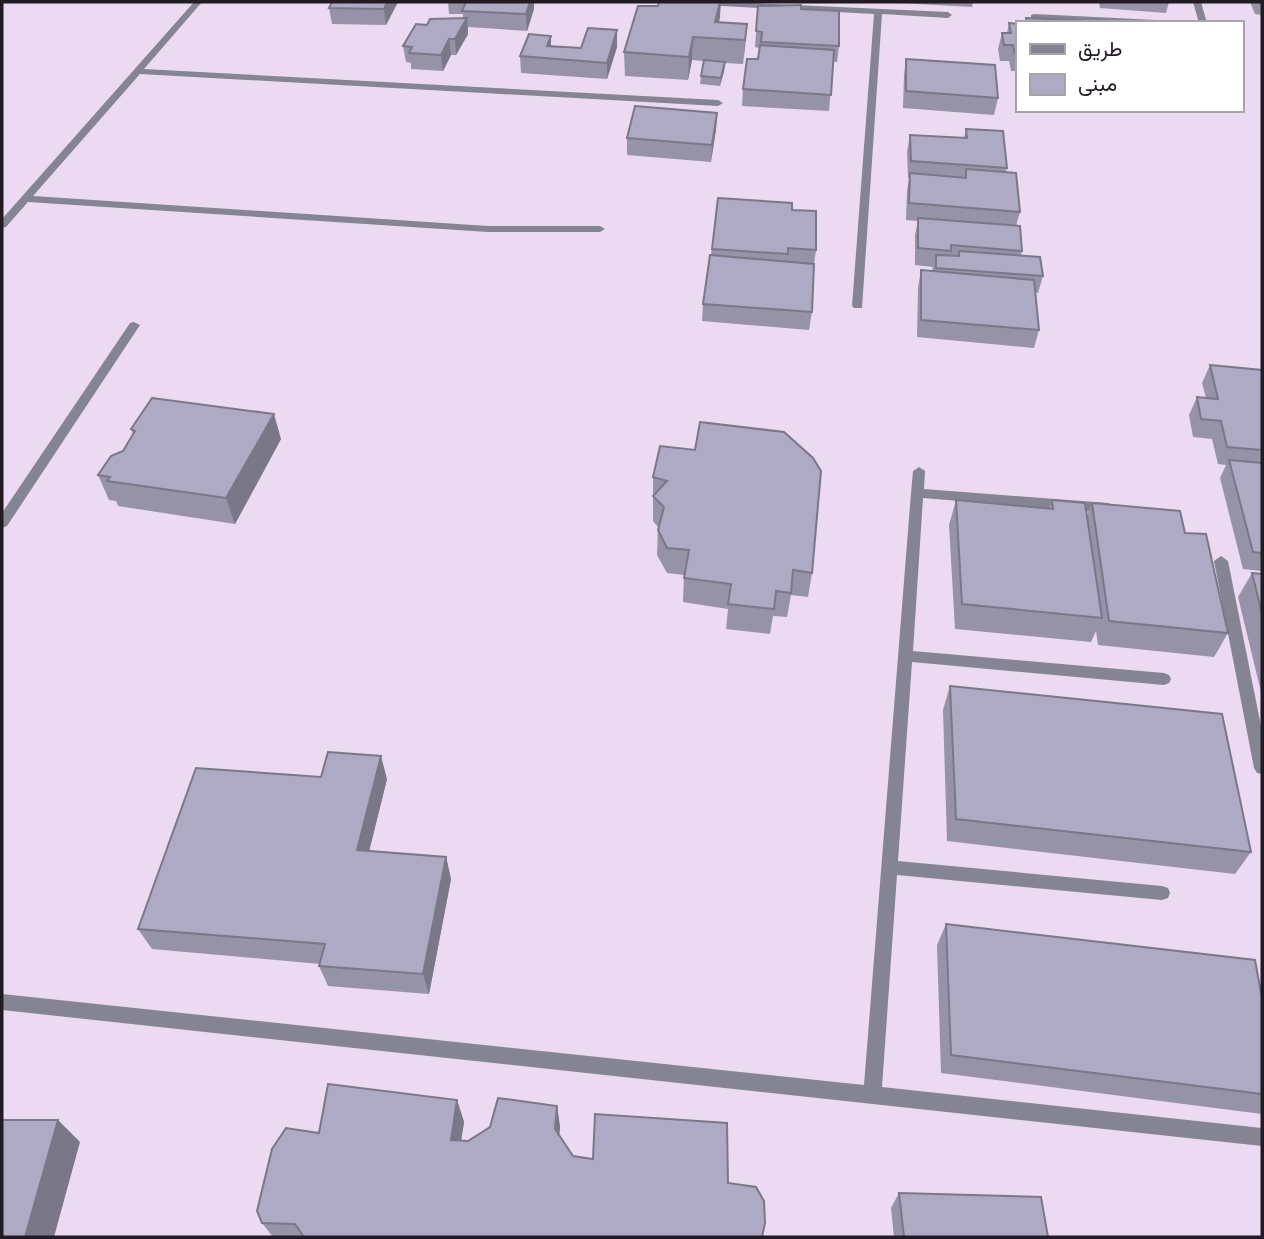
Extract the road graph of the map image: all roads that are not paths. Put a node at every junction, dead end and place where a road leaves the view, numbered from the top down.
1 (198, 2) edge
2 (685, 2) edge
3 (1197, 2) edge
4 (846, 6) edge
5 (878, 13) junction
6 (948, 15) dead end
7 (1034, 17) edge
8 (1115, 21) edge
9 (1202, 21) edge
10 (138, 71) junction
11 (718, 103) dead end
12 (25, 200) junction
13 (2, 225) edge
14 (600, 229) dead end
15 (858, 306) dead end
16 (134, 325) dead end
17 (919, 471) dead end
18 (917, 493) junction
19 (1118, 509) edge
20 (2, 523) edge
21 (1221, 561) dead end
22 (905, 656) junction
23 (1164, 679) dead end
24 (1262, 768) edge
25 (889, 867) junction
26 (1162, 893) dead end
27 (2, 1002) edge
28 (872, 1095) junction
29 (1262, 1137) edge

1 - 10 street
2 - 4 street
3 - 9 street
4 - 5 street
5 - 6 street
5 - 15 street
7 - 8 street
10 - 11 street
10 - 12 street
12 - 13 street
12 - 14 street
16 - 20 street
17 - 18 street
18 - 19 street
18 - 22 street
21 - 24 street
22 - 23 street
22 - 25 street
25 - 26 street
25 - 28 street
27 - 28 street
28 - 29 street

